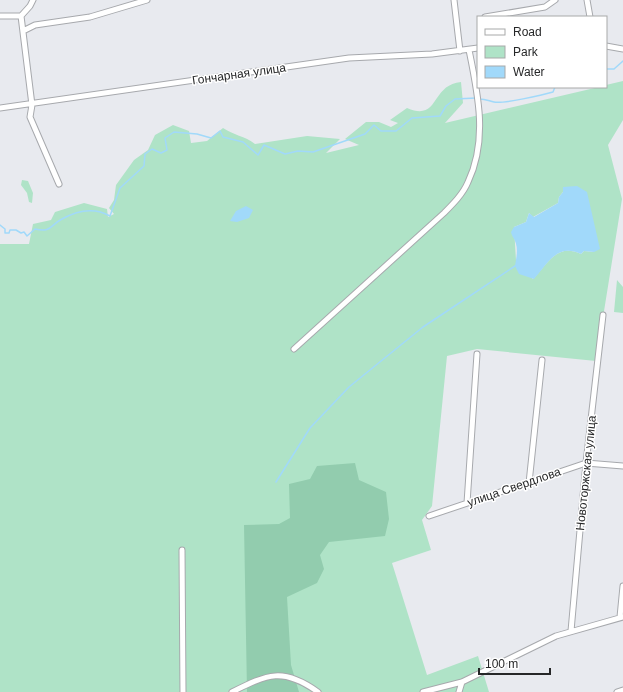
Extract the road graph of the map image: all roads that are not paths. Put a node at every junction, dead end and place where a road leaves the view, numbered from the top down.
1 (33, 0) edge
2 (147, 0) edge
3 (454, 0) edge
4 (555, 0) edge
5 (587, 0) edge
6 (0, 16) edge
7 (21, 16) junction
8 (491, 16) edge
9 (590, 16) edge
10 (23, 31) junction
11 (607, 46) edge
12 (477, 48) edge
13 (623, 49) edge
14 (469, 50) junction
15 (460, 51) junction
16 (32, 105) junction
17 (0, 108) edge
18 (59, 184) dead end
19 (603, 315) dead end
20 (294, 349) dead end
21 (476, 354) dead end
22 (542, 360) dead end
23 (586, 463) junction
24 (623, 466) edge
25 (528, 483) junction
26 (467, 503) junction
27 (429, 516) dead end
28 (182, 550) dead end
29 (623, 586) edge
30 (622, 617) edge
31 (572, 631) junction
32 (462, 682) junction
33 (623, 690) edge
34 (183, 692) edge
35 (232, 692) edge
36 (318, 692) edge
37 (423, 692) edge
38 (459, 692) edge
39 (617, 692) edge

1 - 7 street
2 - 10 street
3 - 15 street
4 - 8 street
5 - 9 street
6 - 7 street
7 - 10 street
10 - 16 street
11 - 13 street
12 - 14 street, Гончарная улица
14 - 15 street, Гончарная улица
14 - 20 street
15 - 16 street, Гончарная улица
16 - 17 street, Гончарная улица
16 - 18 street
19 - 23 street, Новоторжская улица
21 - 26 street
22 - 25 street
23 - 24 street, улица Свердлова
23 - 25 street, улица Свердлова
23 - 31 street, Новоторжская улица
25 - 26 street, улица Свердлова
26 - 27 street, улица Свердлова
28 - 34 street
29 - 30 street
30 - 31 street
31 - 32 street
32 - 37 street
32 - 38 street
33 - 39 street
35 - 36 street

